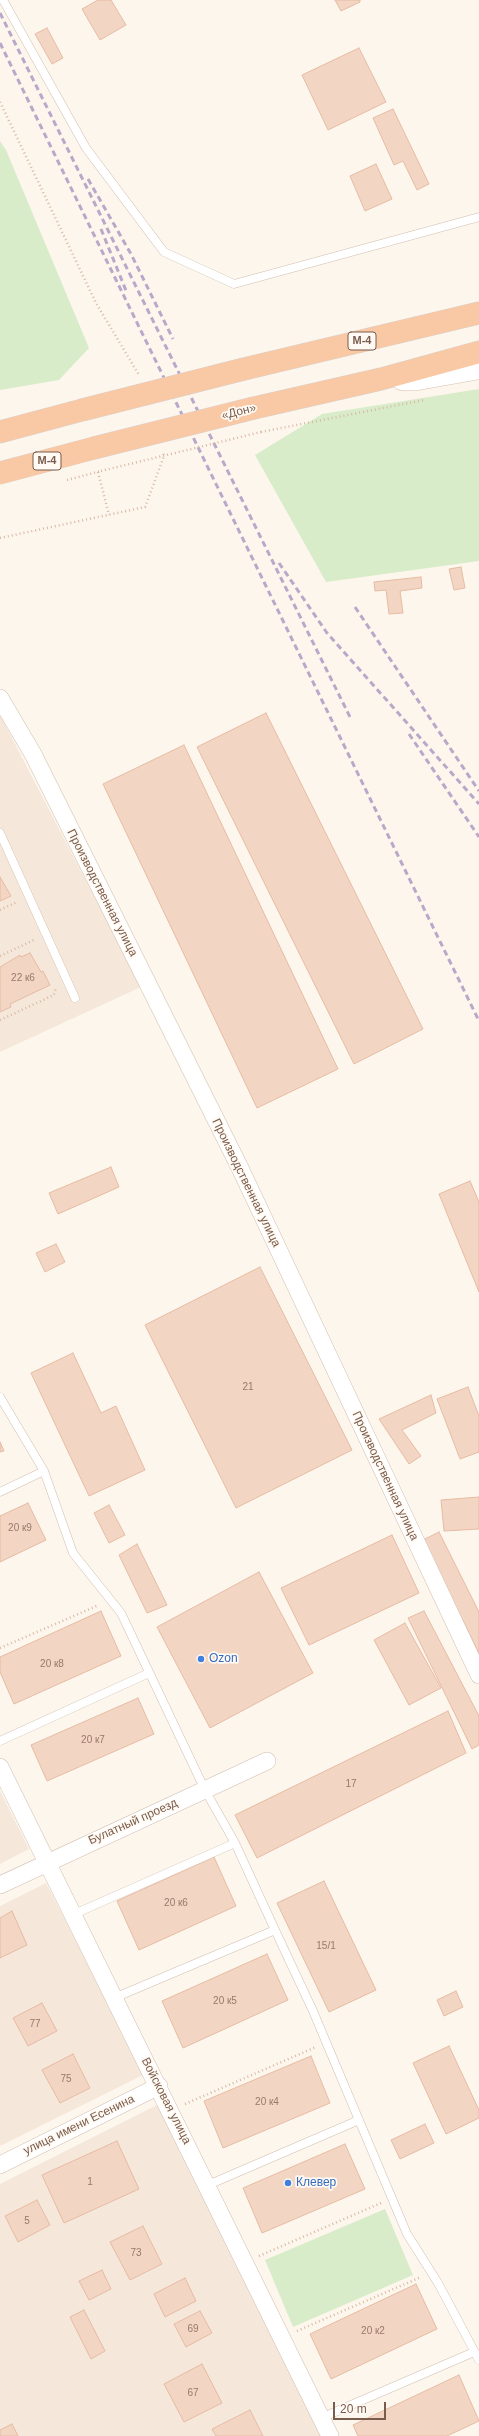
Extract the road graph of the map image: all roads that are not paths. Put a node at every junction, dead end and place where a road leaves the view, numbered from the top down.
1 (3, 0) edge
2 (479, 217) edge
3 (479, 313) edge
4 (479, 352) edge
5 (479, 368) edge
6 (381, 379) junction
7 (0, 432) edge
8 (0, 473) edge
9 (0, 698) edge
10 (0, 833) edge
11 (75, 998) dead end
12 (0, 1397) edge
13 (44, 1471) junction
14 (0, 1492) edge
15 (149, 1673) junction
16 (479, 1675) edge
17 (0, 1741) edge
18 (267, 1760) dead end
19 (0, 1767) edge
20 (205, 1790) junction
21 (235, 1843) junction
22 (47, 1862) junction
23 (0, 1885) edge
24 (72, 1915) junction
25 (275, 1930) junction
26 (114, 1998) junction
27 (159, 2086) junction
28 (359, 2120) junction
29 (0, 2165) edge
30 (208, 2185) junction
31 (474, 2352) junction
32 (479, 2360) edge
33 (321, 2418) junction
34 (330, 2436) edge

1 - 2 lane
3 - 7 highway, М-4, bridge
4 - 6 highway, «Дон» / М-4
5 - 6 main road
6 - 8 highway, «Дон» / М-4, bridge
9 - 16 street, Производственная улица
10 - 11 lane
12 - 13 lane
13 - 14 lane
13 - 15 lane
15 - 17 lane
15 - 20 lane
18 - 20 street, Булатный проезд
19 - 22 street, Войсковая улица
20 - 21 lane
20 - 22 street, Булатный проезд
21 - 24 lane
21 - 25 lane
22 - 23 street, Булатный проезд
22 - 24 street, Войсковая улица
24 - 26 street, Войсковая улица
25 - 26 lane
25 - 28 lane
26 - 27 street, Войсковая улица
27 - 29 street, улица имени Есенина
27 - 30 street, Войсковая улица
28 - 30 lane
28 - 31 lane
30 - 33 street, Войсковая улица
31 - 32 lane
31 - 33 lane
33 - 34 street, Войсковая улица

